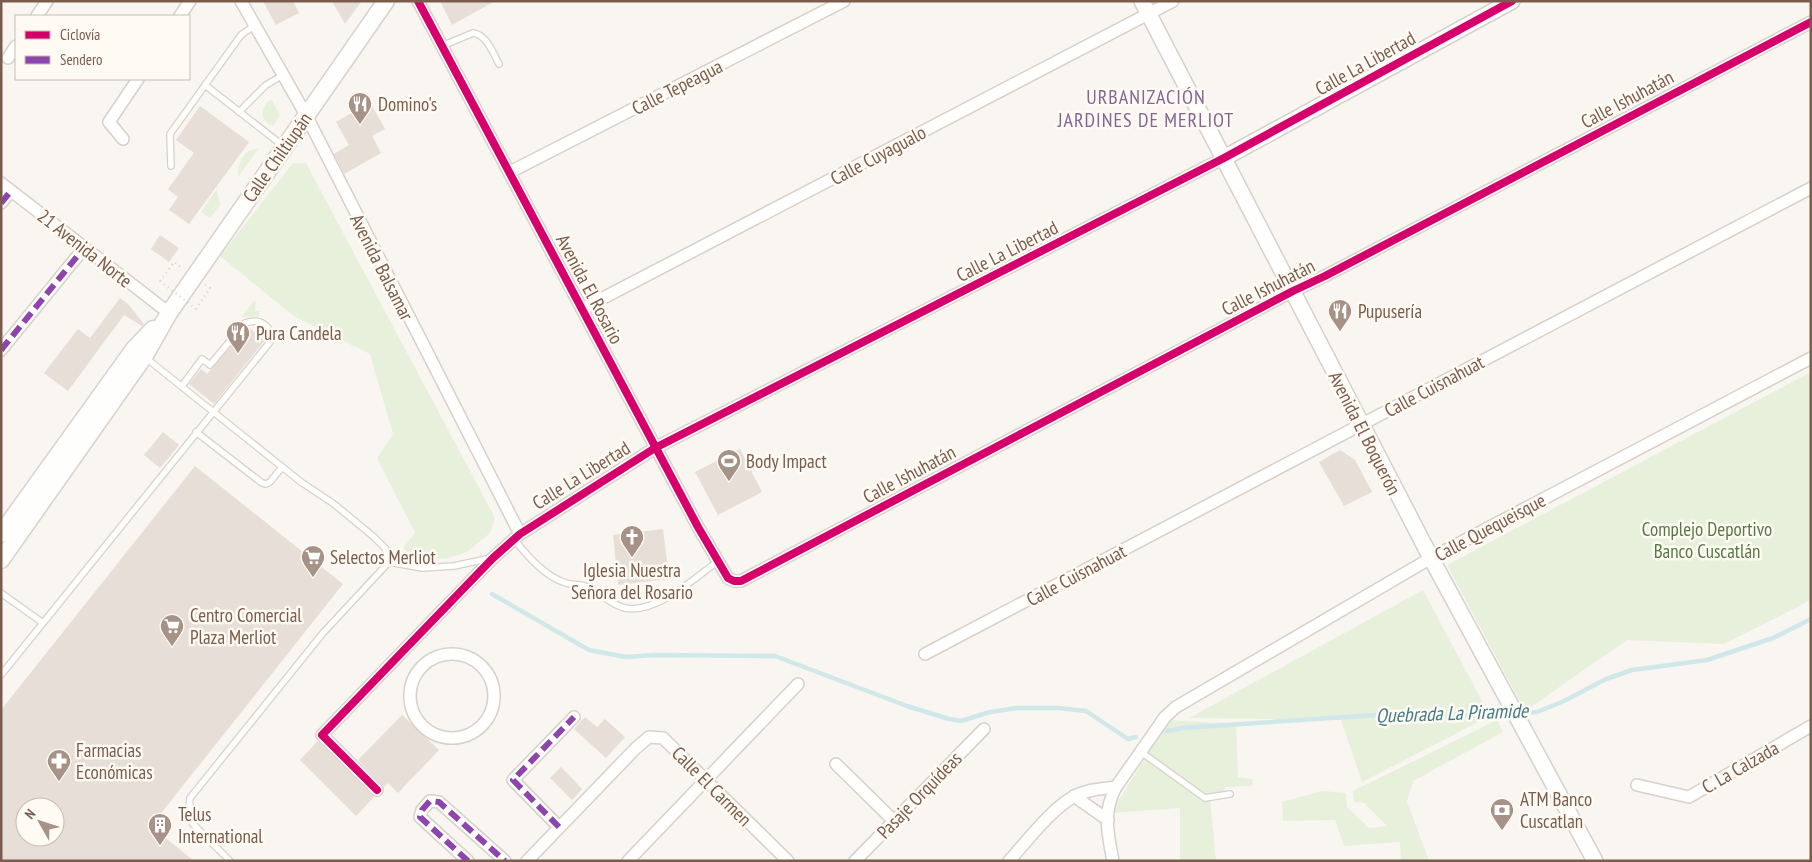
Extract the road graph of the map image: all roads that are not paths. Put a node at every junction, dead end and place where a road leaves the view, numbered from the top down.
1 (47, 1) edge
2 (190, 1) edge
3 (241, 1) edge
4 (386, 1) edge
5 (418, 1) edge
6 (844, 1) edge
7 (1172, 1) edge
8 (1512, 1) edge
9 (1145, 7) edge
10 (38, 15) edge
11 (181, 15) edge
12 (1811, 22) edge
13 (255, 25) junction
14 (442, 46) junction
15 (15, 48) edge
16 (8, 58) dead end
17 (499, 64) dead end
18 (283, 75) junction
19 (137, 80) edge
20 (205, 85) junction
21 (239, 112) junction
22 (306, 115) junction
23 (123, 139) dead end
24 (284, 147) junction
25 (1224, 158) junction
26 (171, 166) dead end
27 (510, 172) junction
28 (1, 183) edge
29 (1811, 188) edge
30 (11, 190) junction
31 (1, 203) edge
32 (84, 248) junction
33 (1293, 291) junction
34 (582, 309) junction
35 (169, 313) junction
36 (1, 350) edge
37 (144, 357) junction
38 (1811, 358) edge
39 (182, 386) junction
40 (214, 411) junction
41 (1360, 425) junction
42 (196, 432) junction
43 (655, 448) junction
44 (282, 467) junction
45 (1, 534) edge
46 (517, 536) junction
47 (493, 558) junction
48 (1431, 558) junction
49 (1, 560) edge
50 (718, 561) junction
51 (389, 562) junction
52 (741, 581) joint
53 (1, 593) edge
54 (43, 624) junction
55 (925, 654) dead end
56 (409, 663) junction
57 (1, 675) edge
58 (798, 684) dead end
59 (574, 717) dead end
60 (1811, 726) edge
61 (984, 729) dead end
62 (1142, 752) junction
63 (836, 764) dead end
64 (704, 780) junction
65 (1638, 785) dead end
66 (1116, 787) junction
67 (377, 790) dead end
68 (1230, 794) dead end
69 (1074, 796) junction
70 (1108, 820) junction
71 (894, 821) junction
72 (559, 827) junction
73 (230, 861) edge
74 (468, 861) edge
75 (505, 861) edge
76 (527, 861) edge
77 (628, 861) edge
78 (788, 861) edge
79 (855, 861) edge
80 (1009, 861) edge
81 (1113, 861) edge
82 (1596, 861) edge

1 - 10 street
2 - 11 street
3 - 13 street, Avenida Balsamar
4 - 22 main road, Calle Chiltiupán
5 - 14 street, Avenida El Rosario
6 - 27 street, Calle Tepeagua
7 - 9 street, Calle Cuyagualo
8 - 25 street, Calle La Libertad
9 - 25 street, Avenida El Boquerón
9 - 34 street, Calle Cuyagualo
12 - 33 street, Calle Ishuhatán
13 - 18 street, Avenida Balsamar
13 - 20 lane
14 - 17 lane
14 - 27 street, Avenida El Rosario
15 - 16 street
18 - 21 lane
18 - 22 street, Avenida Balsamar
19 - 23 street
20 - 21 lane
20 - 26 lane
21 - 24 lane
22 - 24 main road, Calle Chiltiupán
22 - 46 street, Avenida Balsamar
24 - 35 main road, Calle Chiltiupán
25 - 33 street, Avenida El Boquerón
25 - 43 street, Calle La Libertad
27 - 34 street, Avenida El Rosario
28 - 30 street, 21 Avenida Norte
29 - 41 street, Calle Cuisnahuat
30 - 31 street
30 - 32 street, 21 Avenida Norte
32 - 35 street, 21 Avenida Norte
32 - 36 street
33 - 41 street, Avenida El Boquerón
33 - 52 street, Calle Ishuhatán
34 - 43 street, Avenida El Rosario
35 - 37 main road, Calle Chiltiupán
35 - 45 main road, Calle Chiltiupán
37 - 39 lane
37 - 49 main road, Calle Chiltiupán
38 - 48 street, Calle Quequeisque
39 - 40 lane
39 - 40 lane
40 - 42 lane
40 - 44 lane
41 - 48 street, Avenida El Boquerón
41 - 55 street, Calle Cuisnahuat
42 - 44 lane
42 - 54 lane
43 - 46 street, Calle La Libertad
43 - 50 street, Avenida El Rosario
44 - 51 lane
46 - 47 street, Calle La Libertad
46 - 50 lane
47 - 51 lane
47 - 56 street, Calle La Libertad
48 - 62 street, Calle Quequeisque
48 - 82 street, Avenida El Boquerón
50 - 52 street, Avenida El Rosario
51 - 73 lane
53 - 54 lane
54 - 57 lane
56 - 56 street
56 - 67 street
58 - 64 street
59 - 72 street
60 - 65 street, C. La Calzada
61 - 71 street, Pasaje Orquídeas
62 - 66 street, Calle Quequeisque
62 - 68 lane
63 - 71 street
64 - 72 street, Calle El Carmen
64 - 77 street
64 - 78 street, Calle El Carmen
66 - 69 street
66 - 70 street, Calle Quequeisque
69 - 70 street
69 - 80 street
70 - 81 street, Calle Quequeisque
71 - 79 street, Pasaje Orquídeas
72 - 76 street, Calle El Carmen
74 - 75 street

